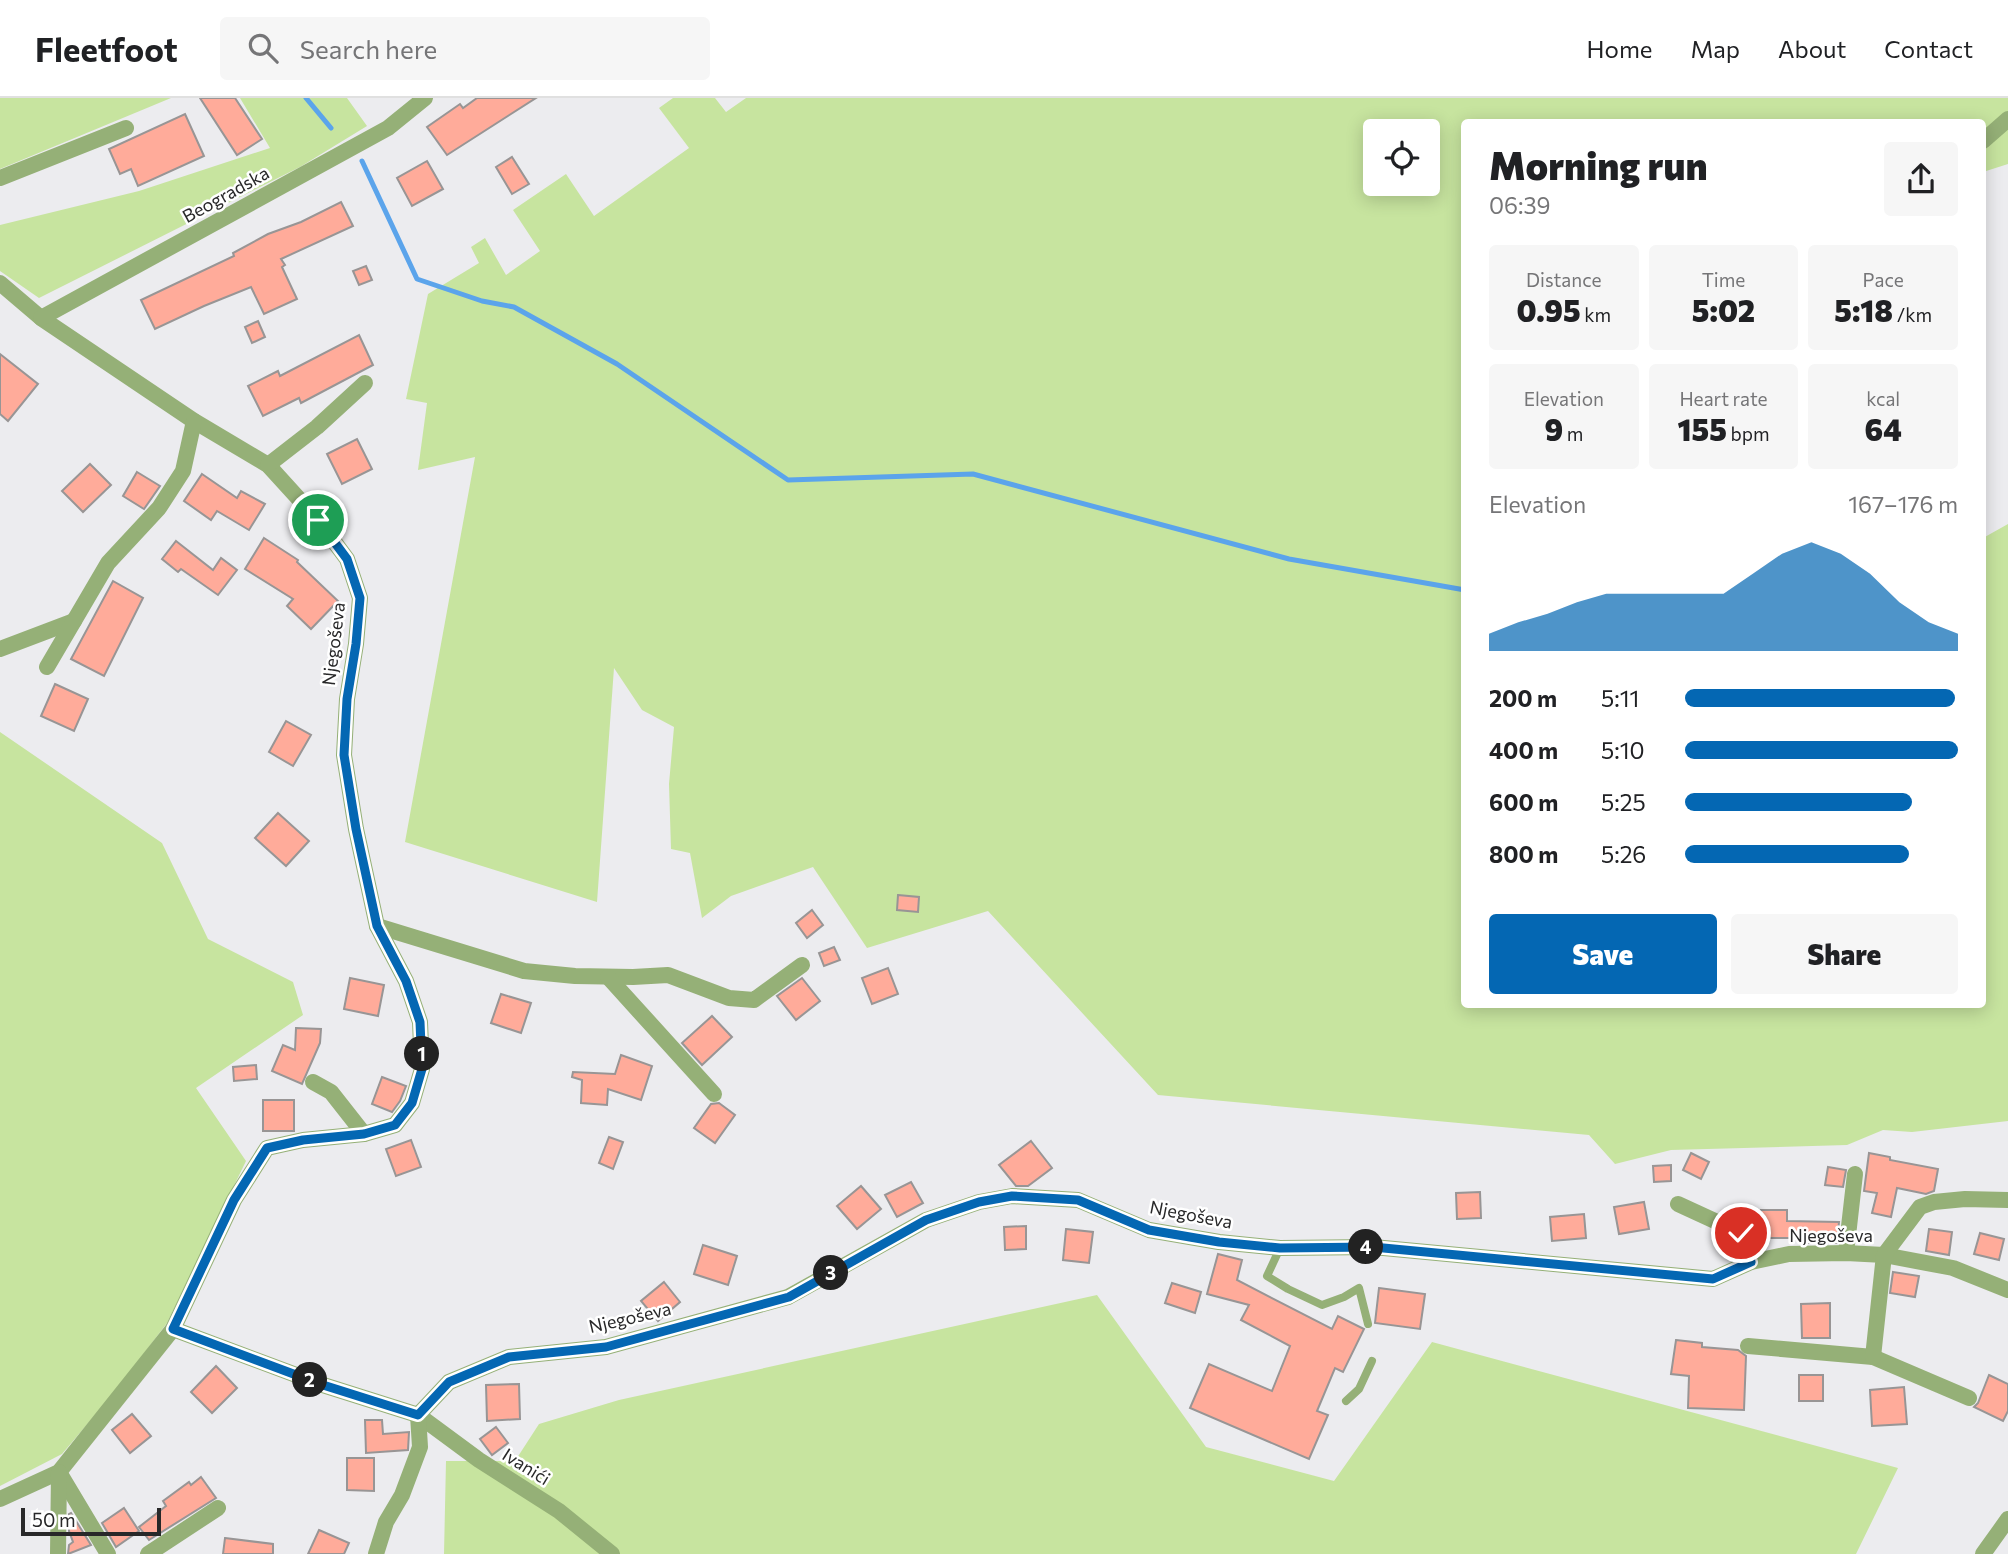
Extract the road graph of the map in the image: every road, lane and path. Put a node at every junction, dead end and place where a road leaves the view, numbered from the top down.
1 (415, 101) edge
2 (2008, 119) edge
3 (125, 128) dead end
4 (1986, 138) edge
5 (0, 178) edge
6 (0, 283) edge
7 (41, 318) junction
8 (365, 383) dead end
9 (194, 421) junction
10 (268, 465) junction
11 (74, 621) junction
12 (0, 649) edge
13 (47, 667) dead end
14 (377, 926) junction
15 (802, 965) dead end
16 (608, 977) junction
17 (313, 1082) dead end
18 (714, 1094) dead end
19 (364, 1134) junction
20 (1855, 1174) dead end
21 (2008, 1200) edge
22 (1678, 1204) dead end
23 (1280, 1248) junction
24 (1846, 1253) junction
25 (1884, 1255) junction
26 (1751, 1262) junction
27 (2008, 1290) edge
28 (1368, 1324) dead end
29 (173, 1329) junction
30 (1748, 1346) dead end
31 (1873, 1357) junction
32 (1372, 1362) dead end
33 (1969, 1398) dead end
34 (1346, 1401) dead end
35 (418, 1415) junction
36 (59, 1472) junction
37 (0, 1499) edge
38 (218, 1508) dead end
39 (2008, 1519) edge
40 (58, 1554) edge
41 (108, 1554) edge
42 (148, 1554) edge
43 (376, 1554) edge
44 (612, 1554) edge
45 (1983, 1554) edge

1 - 7 street, Beogradska
2 - 4 street
3 - 5 street
6 - 7 street, Njegoševa
7 - 9 street, Njegoševa
8 - 10 street
9 - 10 street, Njegoševa
9 - 11 street
10 - 14 street, Njegoševa
11 - 12 street
11 - 13 street
14 - 16 street
14 - 19 street, Njegoševa
15 - 16 street
16 - 18 street
17 - 19 street
19 - 29 street, Njegoševa
20 - 24 street
21 - 25 street
22 - 26 street
23 - 26 street, Njegoševa
23 - 28 lane
23 - 35 street, Njegoševa
24 - 25 street, Njegoševa
24 - 26 street, Njegoševa
25 - 27 street, Njegoševa
25 - 31 street
29 - 35 street
29 - 36 street, Njegoševa
30 - 31 street
31 - 33 street
32 - 34 lane
35 - 43 street
35 - 44 street, Ivanići
36 - 37 street, Njegoševa
36 - 40 street
36 - 41 street
38 - 42 street
39 - 45 street

